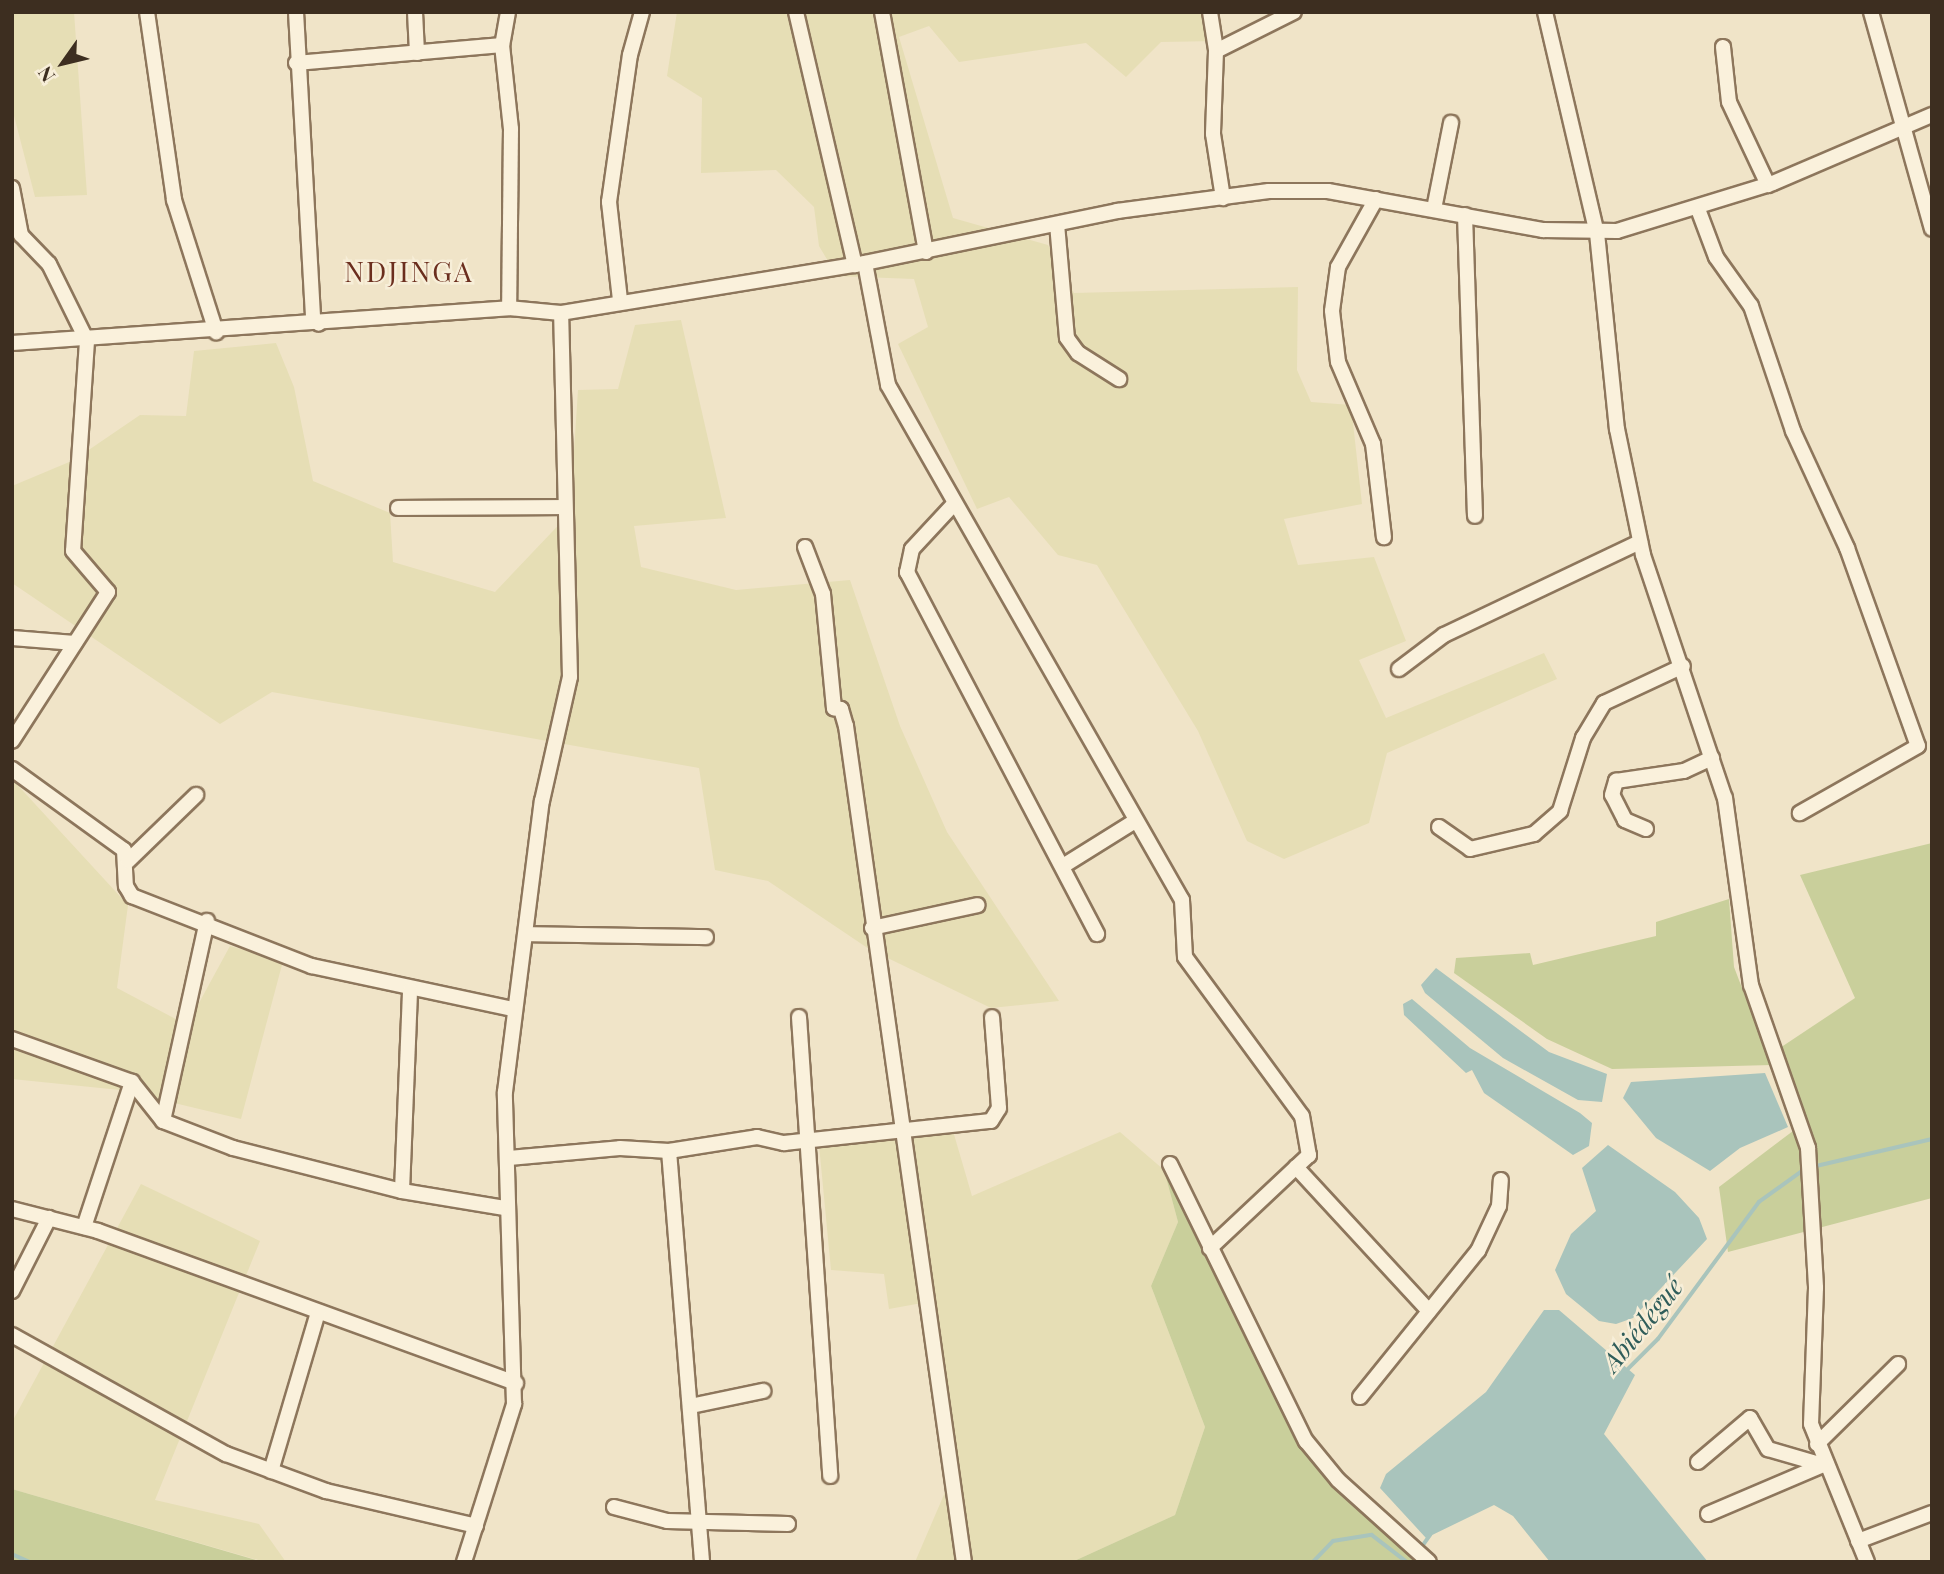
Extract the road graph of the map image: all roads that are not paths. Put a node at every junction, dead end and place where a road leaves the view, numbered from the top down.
1 (147, 12) edge
2 (296, 12) edge
3 (415, 12) edge
4 (508, 12) edge
5 (642, 12) edge
6 (796, 12) edge
7 (882, 12) edge
8 (1210, 12) edge
9 (1294, 12) edge
10 (1545, 12) edge
11 (1871, 12) edge
12 (502, 45) junction
13 (1723, 47) dead end
14 (1216, 51) junction
15 (417, 52) junction
16 (296, 63) junction
17 (1932, 115) edge
18 (1451, 123) dead end
19 (1903, 126) junction
20 (1768, 185) junction
21 (12, 188) edge
22 (1223, 198) junction
23 (1376, 199) junction
24 (1434, 209) junction
25 (1698, 209) junction
26 (1465, 215) junction
27 (1057, 224) junction
28 (1932, 229) edge
29 (1597, 233) junction
30 (926, 252) junction
31 (860, 264) junction
32 (620, 300) junction
33 (509, 308) junction
34 (561, 313) junction
35 (318, 324) junction
36 (216, 332) junction
37 (87, 341) junction
38 (12, 343) edge
39 (1119, 379) dead end
40 (564, 506) junction
41 (952, 506) junction
42 (398, 508) dead end
43 (1475, 516) dead end
44 (1384, 537) dead end
45 (1640, 542) junction
46 (805, 547) dead end
47 (12, 638) edge
48 (75, 643) junction
49 (1683, 666) junction
50 (1399, 669) dead end
51 (12, 741) edge
52 (1712, 758) junction
53 (12, 769) edge
54 (197, 795) dead end
55 (1800, 813) dead end
56 (1135, 821) junction
57 (1439, 827) dead end
58 (1646, 829) dead end
59 (128, 862) junction
60 (1063, 866) junction
61 (978, 905) dead end
62 (207, 921) junction
63 (872, 928) junction
64 (526, 934) junction
65 (1097, 934) dead end
66 (706, 937) dead end
67 (410, 990) junction
68 (513, 1009) junction
69 (799, 1017) dead end
70 (992, 1017) dead end
71 (12, 1039) edge
72 (132, 1082) junction
73 (163, 1121) junction
74 (902, 1129) junction
75 (809, 1140) junction
76 (669, 1152) junction
77 (509, 1158) junction
78 (1170, 1164) dead end
79 (1296, 1167) junction
80 (1501, 1180) dead end
81 (402, 1191) junction
82 (505, 1208) junction
83 (12, 1209) edge
84 (49, 1218) junction
85 (85, 1227) junction
86 (1210, 1248) junction
87 (12, 1291) edge
88 (1429, 1311) junction
89 (318, 1312) junction
90 (12, 1335) edge
91 (1898, 1364) dead end
92 (516, 1383) junction
93 (764, 1391) dead end
94 (1360, 1397) dead end
95 (691, 1406) junction
96 (1817, 1444) junction
97 (1698, 1462) dead end
98 (1823, 1465) junction
99 (271, 1471) junction
100 (830, 1476) dead end
101 (614, 1507) dead end
102 (1932, 1513) edge
103 (1708, 1514) dead end
104 (699, 1523) junction
105 (788, 1524) dead end
106 (476, 1526) junction
107 (1858, 1541) junction
108 (464, 1562) edge
109 (702, 1562) edge
110 (964, 1562) edge
111 (1429, 1562) edge
112 (1867, 1562) edge

1 - 36 street
2 - 16 street
3 - 15 street
4 - 12 street
5 - 32 street
6 - 31 street
7 - 30 street
8 - 14 street
9 - 14 street
10 - 29 street
11 - 19 street
12 - 15 street
12 - 33 street
13 - 20 street
14 - 22 street
15 - 16 street
16 - 35 street
17 - 19 street
18 - 24 street
19 - 20 street
19 - 28 street
20 - 25 street
21 - 37 street
22 - 23 street
22 - 27 street
23 - 24 street
23 - 44 street
24 - 26 street
25 - 29 street
25 - 55 street
26 - 29 street
26 - 43 street
27 - 30 street
27 - 39 street
29 - 45 street
30 - 31 street
31 - 32 street
31 - 41 street
32 - 34 street
33 - 34 street
33 - 35 street
34 - 40 street
35 - 36 street
36 - 37 street
37 - 38 street
37 - 48 street
40 - 42 street
40 - 64 street
41 - 56 street
41 - 60 street
45 - 49 street
45 - 50 street
46 - 63 street
47 - 48 street
48 - 51 street
49 - 52 street
49 - 57 street
52 - 58 street
52 - 96 street
53 - 59 street
54 - 59 street
56 - 60 street
56 - 79 street
59 - 62 street
60 - 65 street
61 - 63 street
62 - 67 street
62 - 73 street
63 - 74 street
64 - 66 street
64 - 68 street
67 - 68 street
67 - 81 street
68 - 77 street
69 - 75 street
70 - 74 street
71 - 72 street
72 - 73 street
72 - 85 street
73 - 81 street
74 - 75 street
74 - 110 street
75 - 76 street
75 - 100 street
76 - 77 street
76 - 95 street
77 - 82 street
78 - 86 street
79 - 86 street
79 - 88 street
80 - 88 street
81 - 82 street
82 - 92 street
83 - 84 street
84 - 85 street
84 - 87 street
85 - 89 street
86 - 111 street
88 - 94 street
89 - 92 street
89 - 99 street
90 - 99 street
91 - 96 street
92 - 106 street
93 - 95 street
95 - 104 street
96 - 98 street
97 - 98 street
98 - 103 street
98 - 107 street
99 - 106 street
101 - 104 street
102 - 107 street
104 - 105 street
104 - 109 street
106 - 108 street
107 - 112 street

